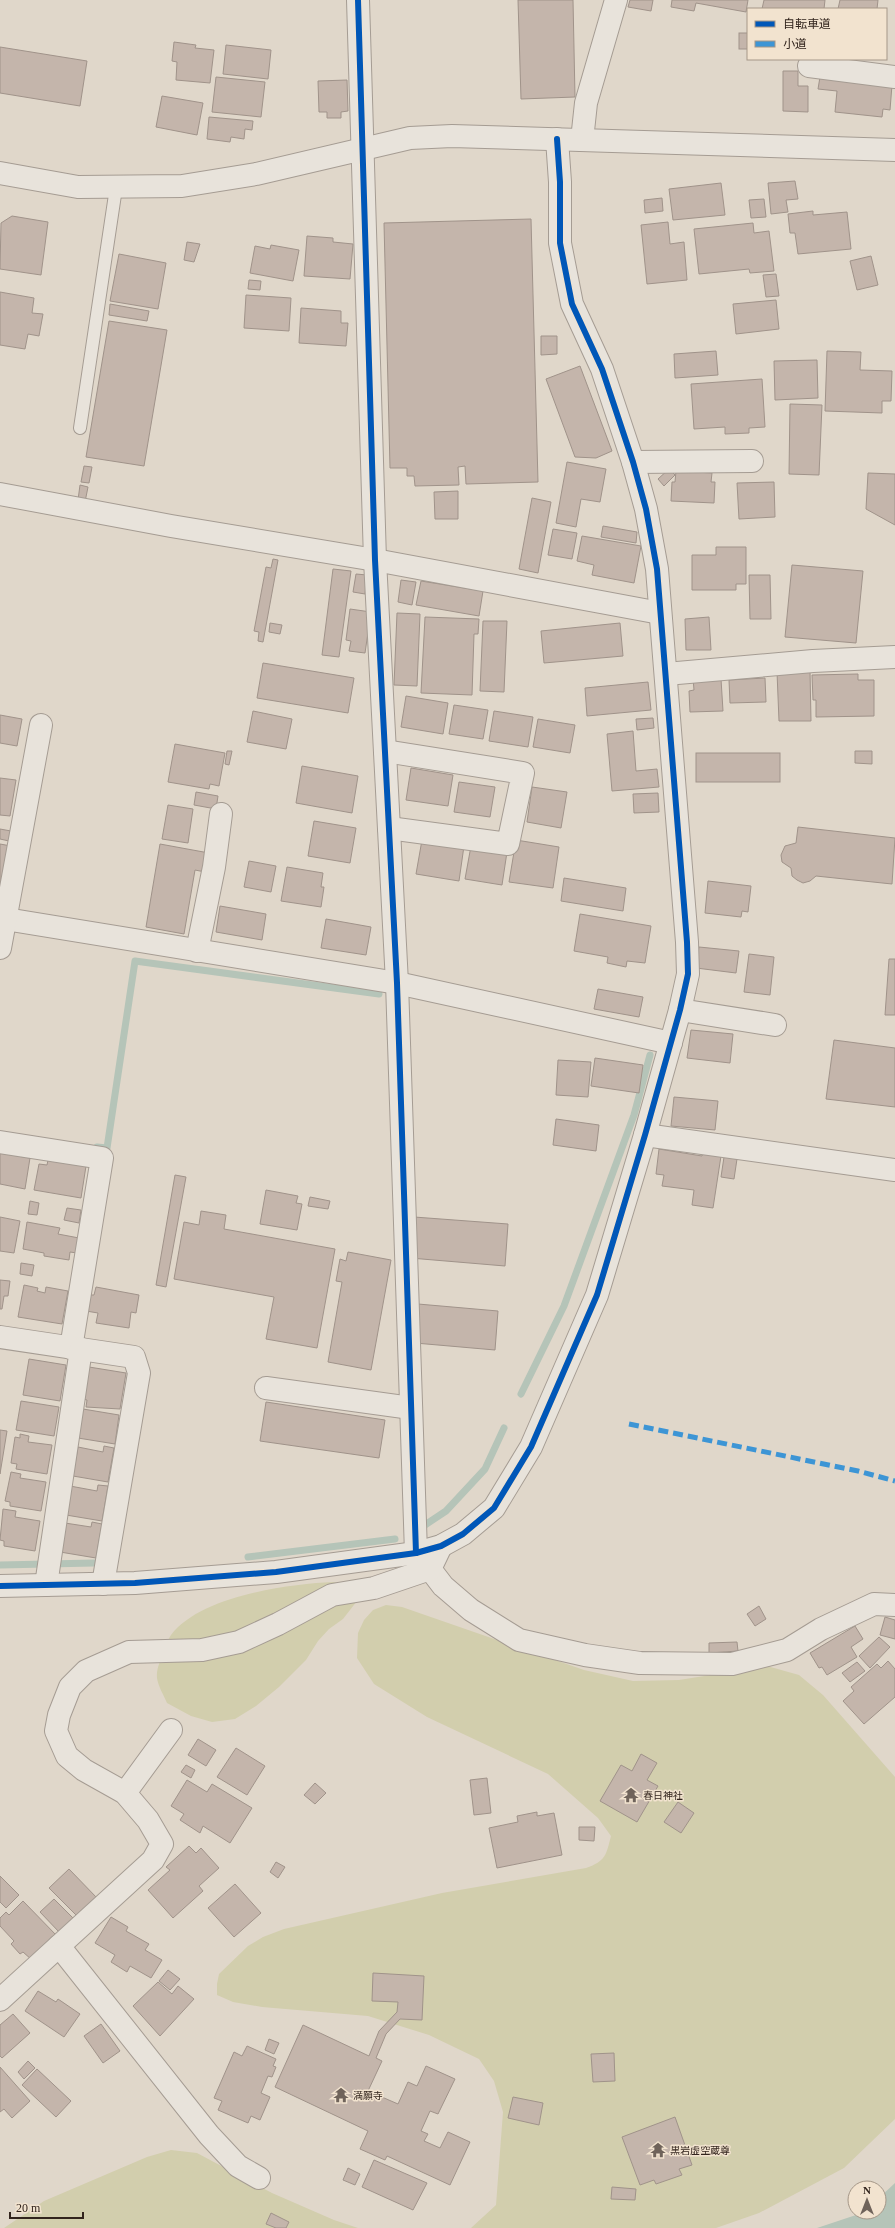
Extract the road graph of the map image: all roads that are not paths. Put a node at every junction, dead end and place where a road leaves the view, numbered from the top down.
1 (358, 0) edge
2 (616, 0) edge
3 (809, 66) dead end
4 (895, 77) edge
5 (557, 139) junction
6 (582, 140) junction
7 (361, 150) junction
8 (895, 150) edge
9 (0, 176) edge
10 (116, 188) junction
11 (80, 428) dead end
12 (752, 461) dead end
13 (633, 462) junction
14 (0, 494) edge
15 (375, 560) junction
16 (660, 613) junction
17 (895, 657) edge
18 (666, 674) junction
19 (41, 726) dead end
20 (385, 750) junction
21 (221, 814) dead end
22 (389, 828) junction
23 (3, 918) edge
24 (0, 948) edge
25 (197, 951) junction
26 (396, 983) junction
27 (680, 1010) junction
28 (776, 1025) dead end
29 (671, 1043) junction
30 (645, 1135) junction
31 (0, 1142) edge
32 (895, 1170) edge
33 (0, 1337) edge
34 (76, 1348) junction
35 (266, 1388) dead end
36 (411, 1408) junction
37 (423, 1561) junction
38 (103, 1584) junction
39 (46, 1585) junction
40 (0, 1586) edge
41 (895, 1605) edge
42 (171, 1730) dead end
43 (125, 1793) junction
44 (59, 1946) junction
45 (0, 2000) edge
46 (259, 2178) dead end

1 - 7 street
2 - 6 street
3 - 4 street
5 - 6 street
5 - 7 street
5 - 13 street
6 - 8 street
7 - 10 street
7 - 15 street
9 - 10 street
10 - 11 lane
12 - 13 street
13 - 16 street
14 - 15 street
15 - 16 street
15 - 20 street
16 - 18 street
17 - 18 street
18 - 27 street
19 - 23 street
20 - 22 street
20 - 22 street
21 - 25 street
22 - 26 street
23 - 24 street
23 - 25 street
25 - 26 street
26 - 29 street
26 - 36 street
27 - 28 street
27 - 29 street
29 - 30 street
30 - 32 street
30 - 37 street
31 - 34 street
33 - 34 street
34 - 38 street
34 - 39 street
35 - 36 street
36 - 37 street
37 - 38 street
37 - 41 street
37 - 43 street
38 - 39 street
39 - 40 street
42 - 43 street
43 - 44 street
44 - 45 street
44 - 46 street

